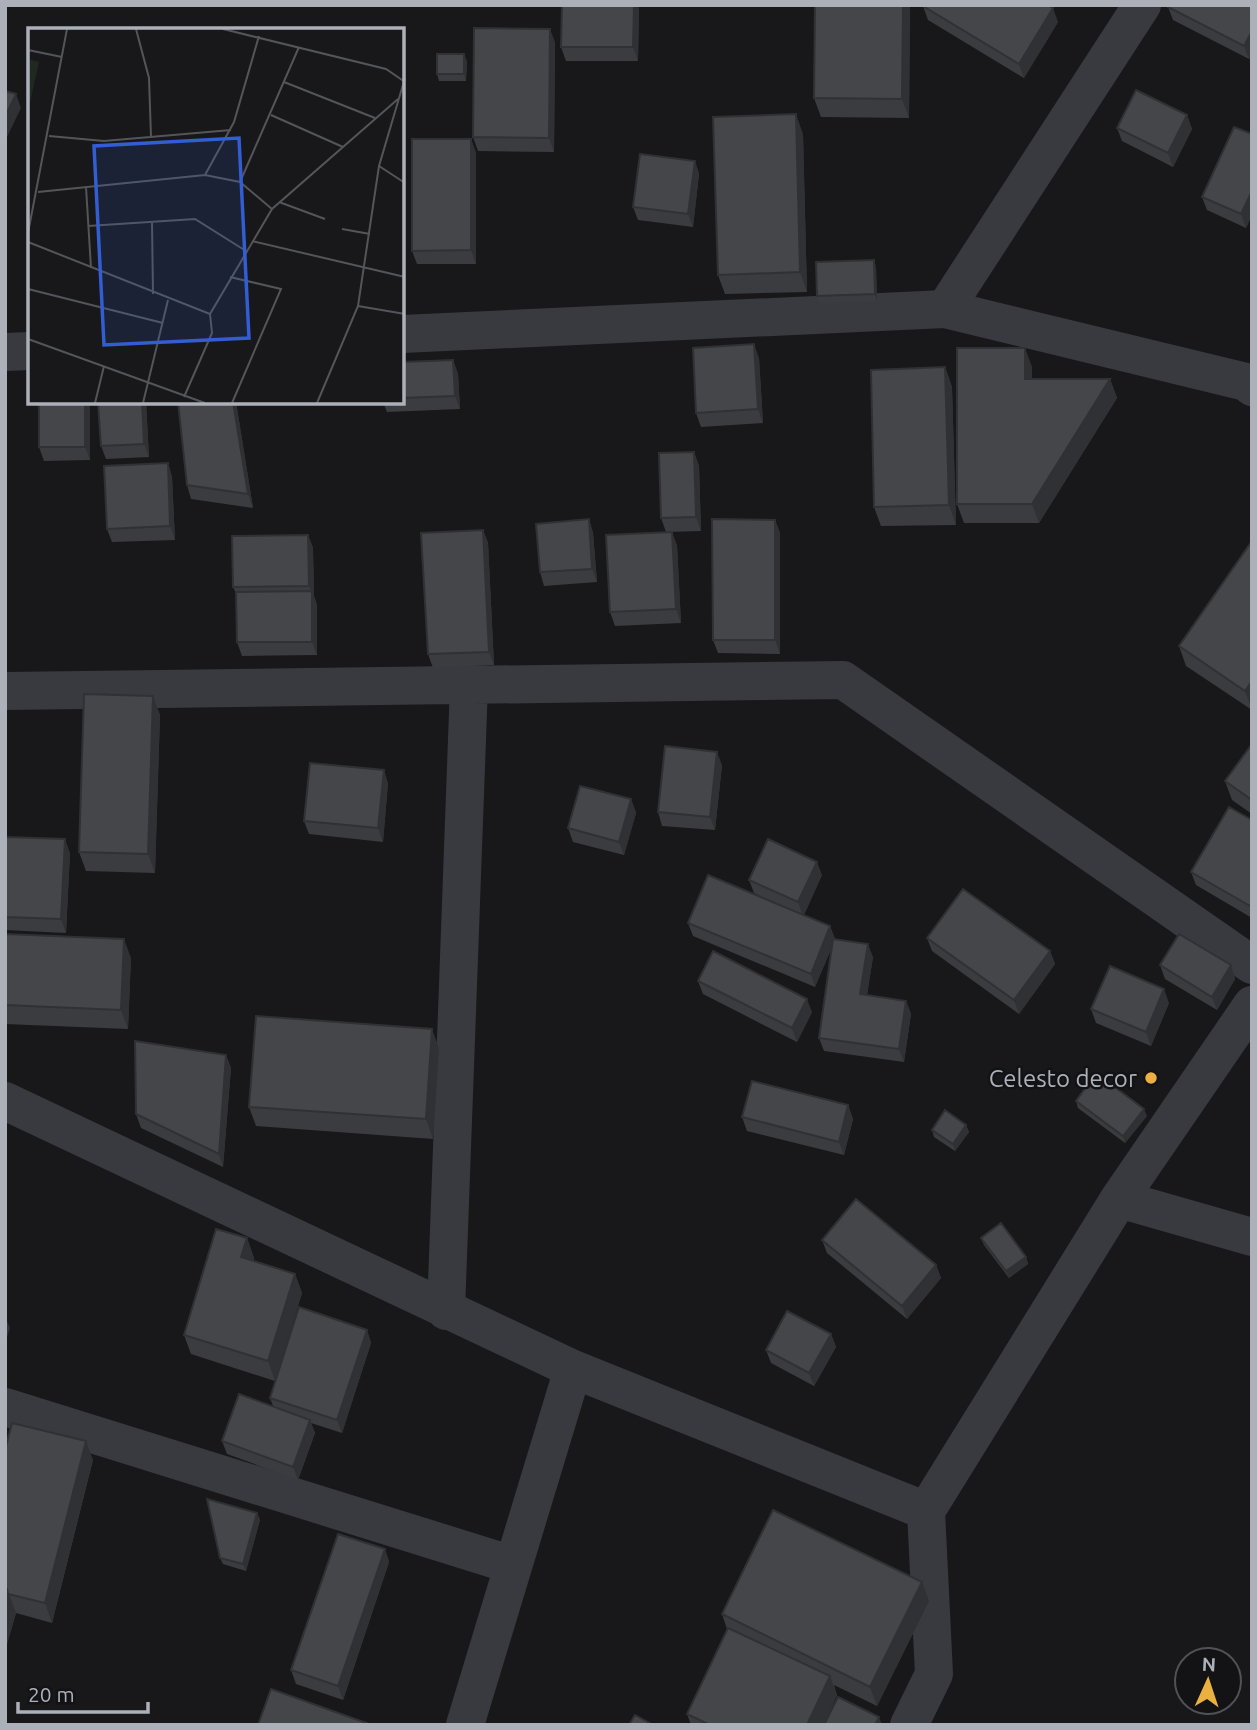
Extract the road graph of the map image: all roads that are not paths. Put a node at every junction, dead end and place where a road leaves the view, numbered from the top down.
1 (1143, 5) edge
2 (945, 309) junction
3 (404, 334) edge
4 (28, 351) edge
5 (5, 352) edge
6 (1250, 380) edge
7 (469, 685) junction
8 (5, 691) edge
9 (1252, 965) edge
10 (1252, 1005) edge
11 (5, 1101) edge
12 (1119, 1199) junction
13 (1252, 1237) edge
14 (446, 1311) junction
15 (573, 1369) junction
16 (5, 1407) edge
17 (926, 1511) junction
18 (513, 1564) junction
19 (465, 1725) edge
20 (909, 1725) edge

1 - 2 street
2 - 3 street
2 - 6 street
4 - 5 street
7 - 8 street
7 - 9 street
7 - 14 street
10 - 12 street
11 - 14 street
12 - 13 street
12 - 17 street
14 - 15 street
15 - 17 street
15 - 18 street
16 - 18 street
17 - 20 street
18 - 19 street

